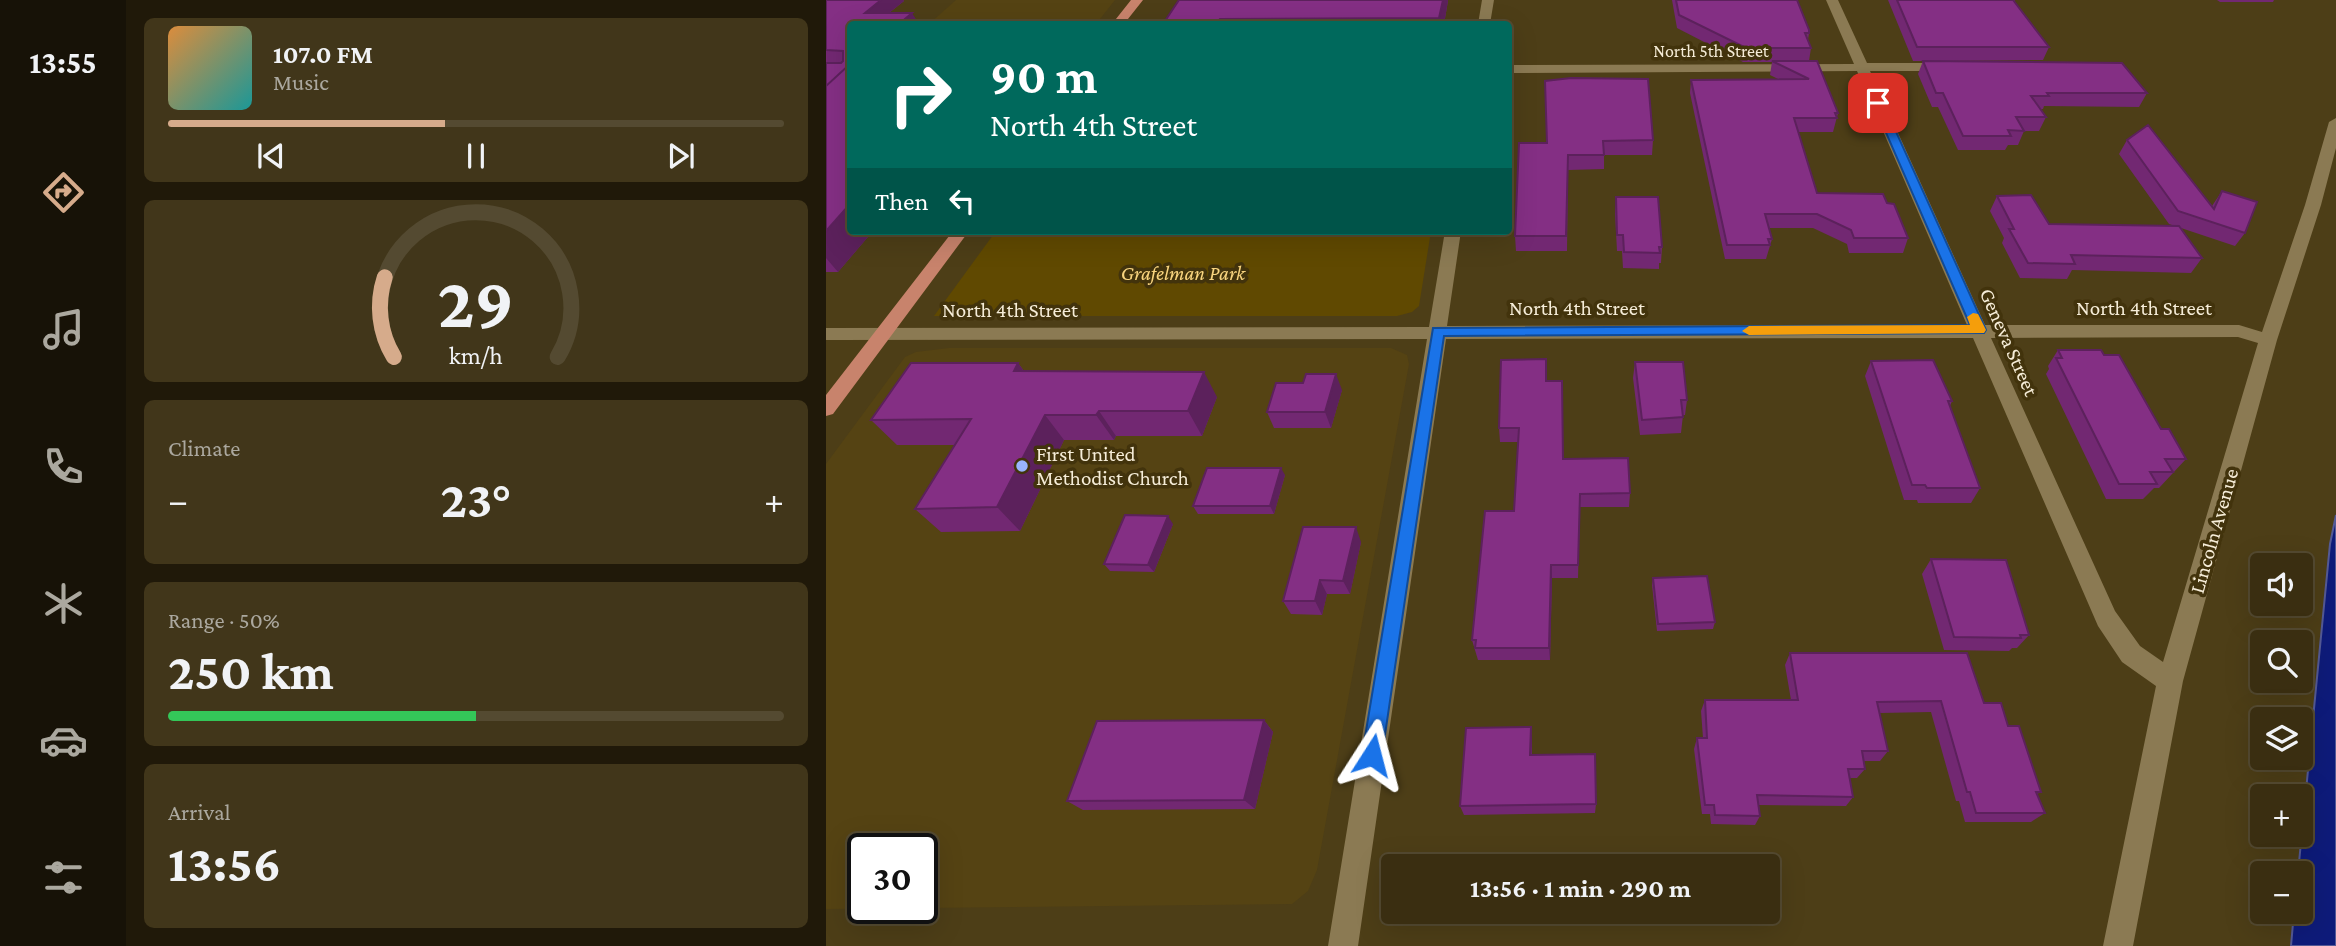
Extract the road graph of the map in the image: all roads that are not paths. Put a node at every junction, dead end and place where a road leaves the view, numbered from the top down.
1 (1137, 0) edge
2 (1488, 0) edge
3 (1832, 0) edge
4 (1120, 21) edge
5 (1484, 21) edge
6 (1959, 67) edge
7 (1862, 68) junction
8 (1512, 69) edge
9 (2336, 122) edge
10 (958, 235) edge
11 (1452, 235) edge
12 (1979, 330) junction
13 (1437, 331) junction
14 (826, 334) edge
15 (884, 334) junction
16 (2269, 340) junction
17 (826, 409) edge
18 (2170, 681) junction
19 (1343, 946) edge
20 (2118, 946) edge

1 - 4 main road
2 - 5 street
3 - 7 street, Geneva Street
6 - 7 street, North 5th Street
7 - 8 street, North 5th Street
7 - 12 street, Geneva Street
9 - 16 street, Lincoln Avenue
10 - 15 main road
11 - 13 street
12 - 13 street, North 4th Street
12 - 16 street, North 4th Street
12 - 18 street, Geneva Street
13 - 15 street, North 4th Street
13 - 19 street
14 - 15 street, North 4th Street
15 - 17 main road
16 - 18 street, Lincoln Avenue
18 - 20 street, Lincoln Avenue

